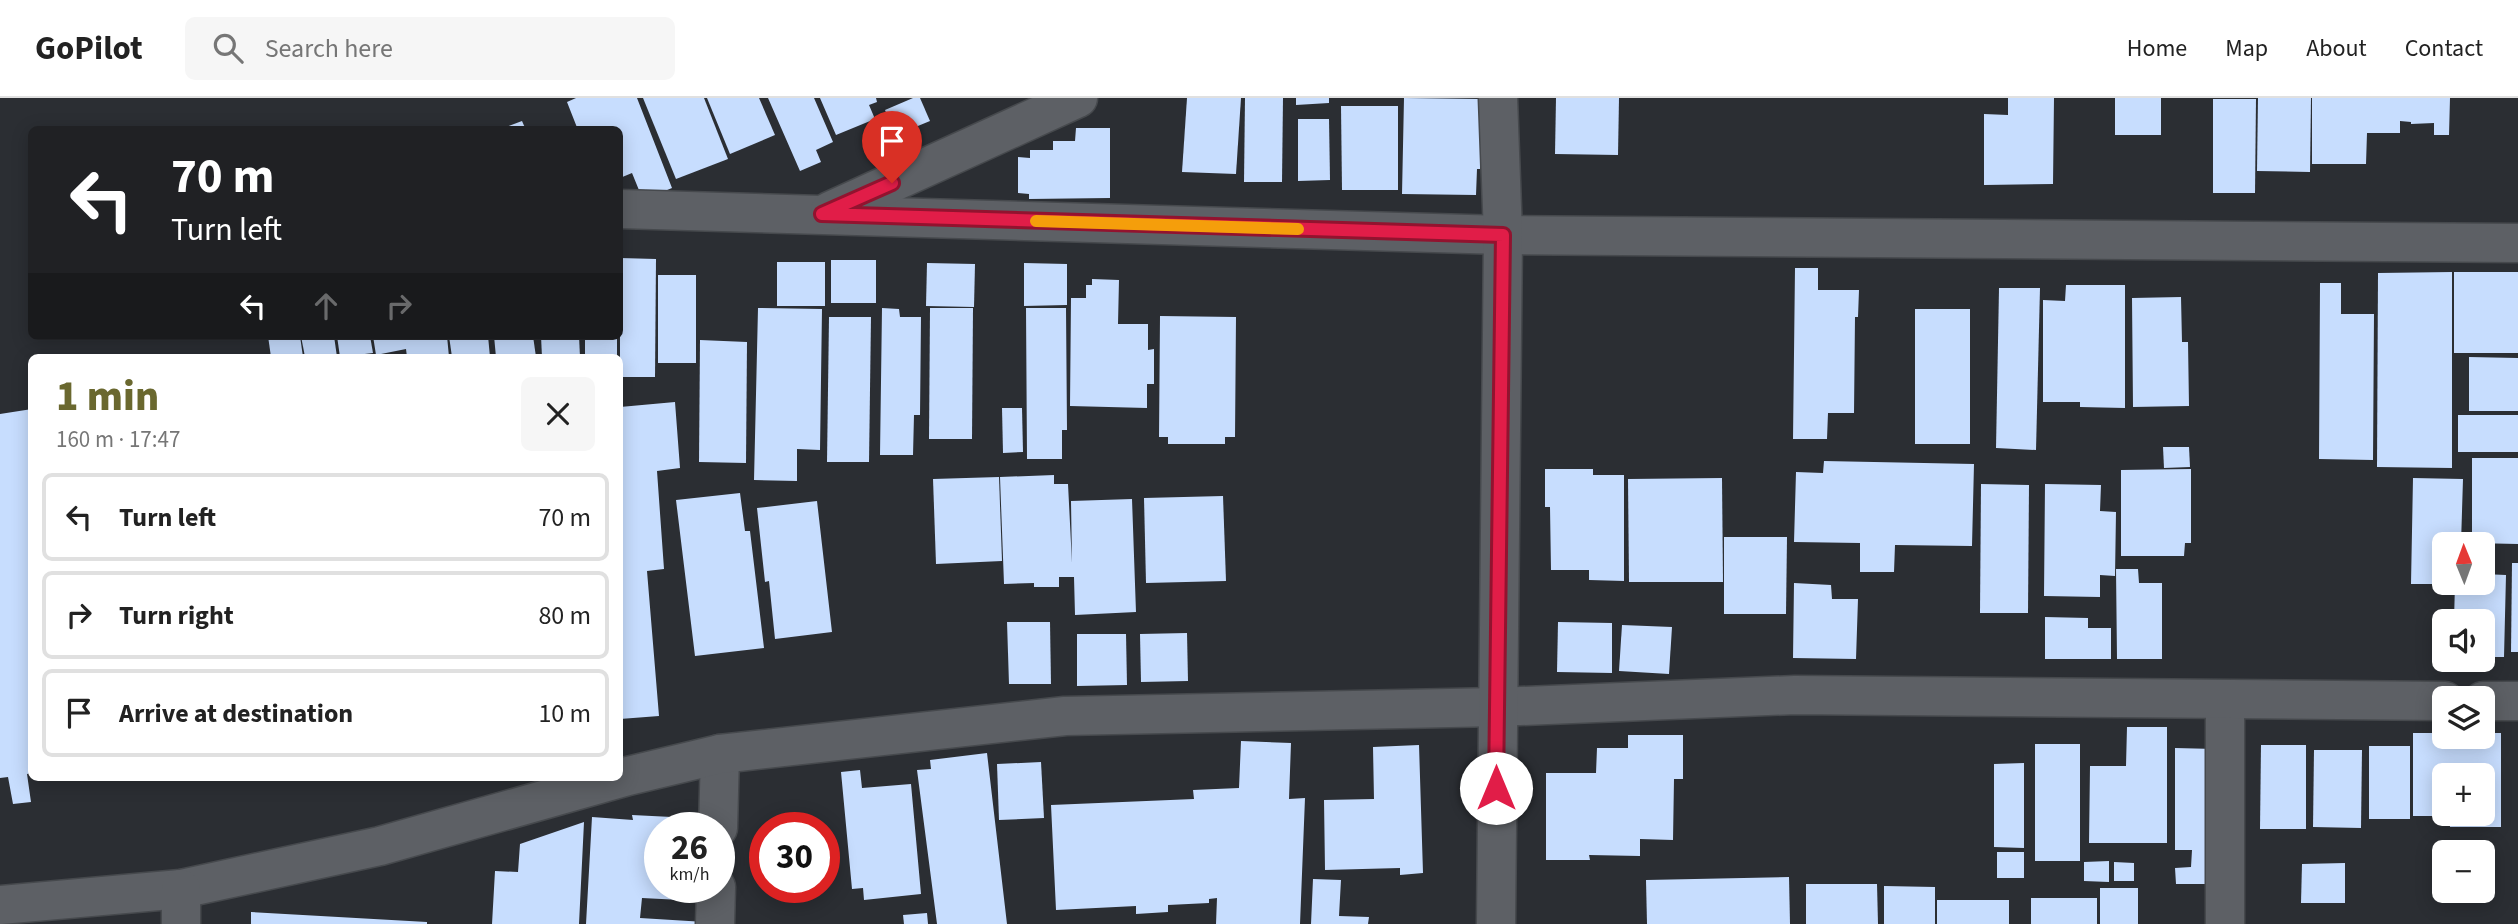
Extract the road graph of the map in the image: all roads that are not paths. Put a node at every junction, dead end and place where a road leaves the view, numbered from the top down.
1 (1078, 98) edge
2 (1498, 98) edge
3 (623, 209) edge
4 (822, 214) junction
5 (1503, 235) junction
6 (2518, 243) edge
7 (2225, 700) junction
8 (2432, 701) edge
9 (2495, 701) edge
10 (2518, 701) edge
11 (1497, 707) junction
12 (720, 754) junction
13 (623, 777) edge
14 (610, 781) edge
15 (718, 812) edge
16 (716, 903) edge
17 (0, 905) edge
18 (181, 907) edge
19 (715, 924) edge
20 (1496, 924) edge
21 (2225, 924) edge

1 - 4 street
2 - 5 street
3 - 4 street
4 - 5 street
5 - 6 street
5 - 11 street
7 - 8 street
7 - 11 street
7 - 21 street
9 - 10 street
11 - 12 street
11 - 20 street
12 - 13 street
12 - 15 street
14 - 18 street
16 - 19 street
17 - 18 street

